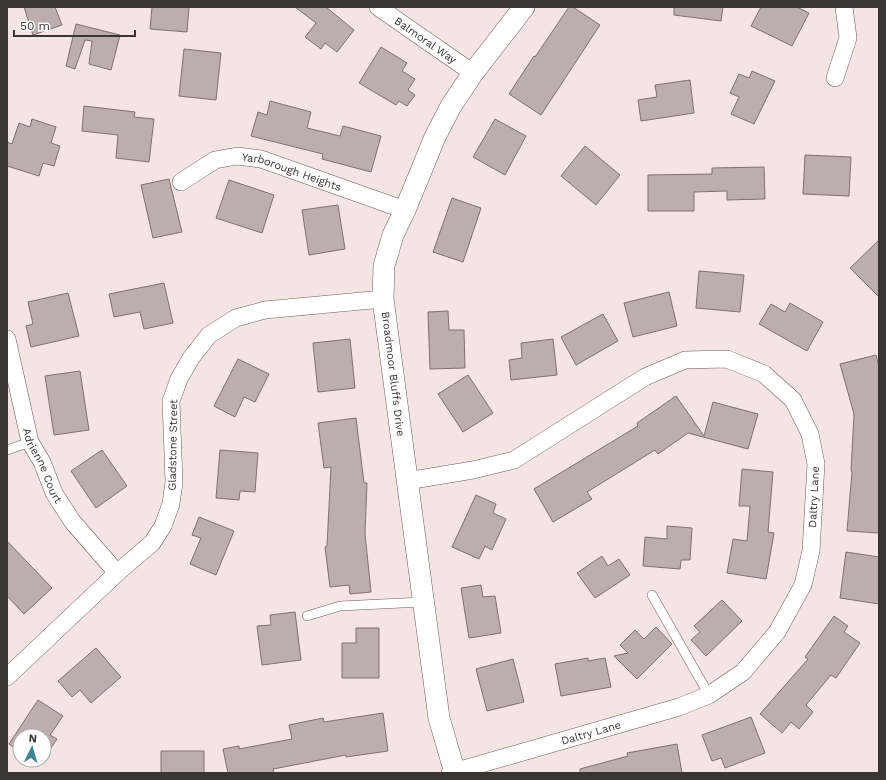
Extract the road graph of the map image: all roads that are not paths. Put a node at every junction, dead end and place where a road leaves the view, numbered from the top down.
1 (378, 7) edge
2 (524, 7) edge
3 (844, 7) edge
4 (473, 74) junction
5 (835, 78) dead end
6 (181, 182) dead end
7 (405, 210) junction
8 (383, 299) junction
9 (7, 339) edge
10 (30, 442) junction
11 (7, 450) edge
12 (407, 480) junction
13 (117, 573) junction
14 (652, 595) dead end
15 (423, 602) junction
16 (307, 616) dead end
17 (7, 677) edge
18 (709, 695) junction
19 (453, 773) edge

1 - 4 street, Balmoral Way
2 - 4 street, Broadmoor Bluffs Drive
3 - 5 street
4 - 7 street, Broadmoor Bluffs Drive
6 - 7 street, Yarborough Heights
7 - 8 street, Broadmoor Bluffs Drive
8 - 12 street, Broadmoor Bluffs Drive
8 - 13 street, Gladstone Street
9 - 10 street, Adrienne Court
10 - 11 lane
10 - 13 street, Adrienne Court
12 - 15 street, Broadmoor Bluffs Drive
12 - 18 street, Daltry Lane
13 - 17 street, Gladstone Street
14 - 18 lane
15 - 16 lane
15 - 19 street, Broadmoor Bluffs Drive
18 - 19 street, Daltry Lane

